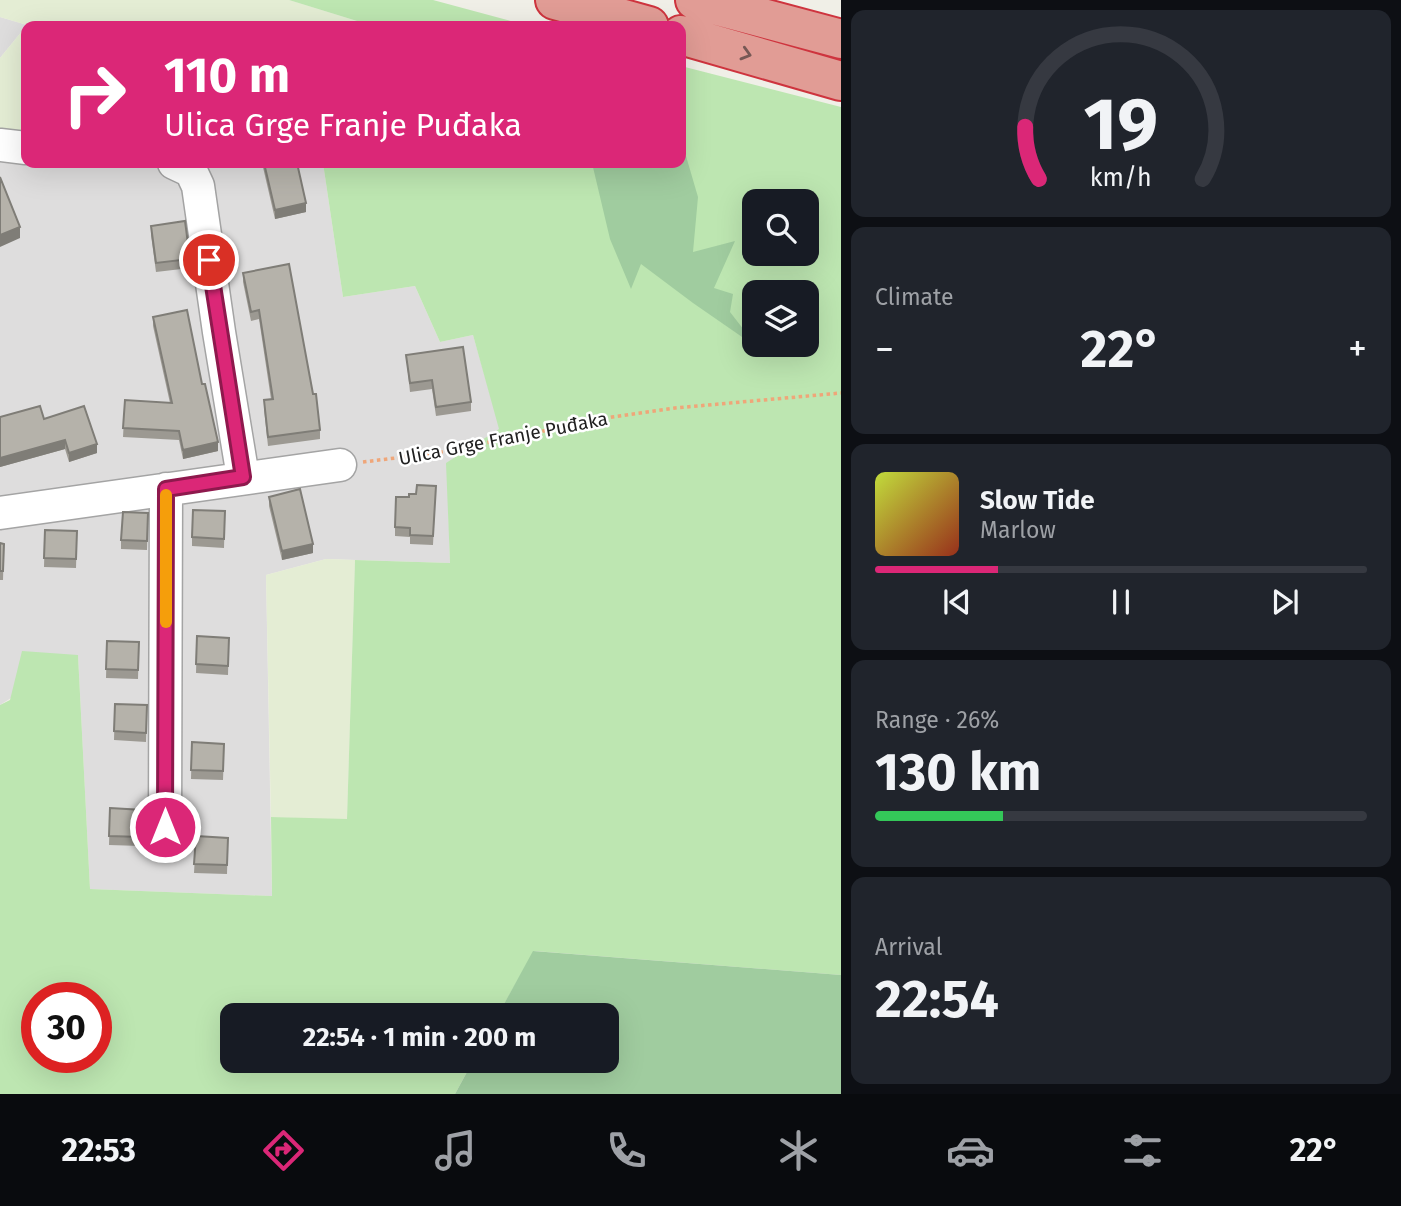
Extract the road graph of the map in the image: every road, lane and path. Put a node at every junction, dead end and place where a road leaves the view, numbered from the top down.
1 (555, 0) edge
2 (695, 0) edge
3 (631, 21) edge
4 (686, 36) edge
5 (841, 39) edge
6 (841, 81) edge
7 (0, 145) edge
8 (21, 147) edge
9 (185, 168) edge
10 (841, 393) edge
11 (340, 465) joint
12 (243, 477) junction
13 (166, 489) junction
14 (0, 513) edge
15 (165, 827) dead end

1 - 3 highway
2 - 5 highway
4 -> 6 highway
7 - 8 street
9 - 12 street
10 - 11 path, Ulica Grge Franje Puđaka
11 - 12 street
12 - 13 street
13 - 14 street
13 - 15 street

